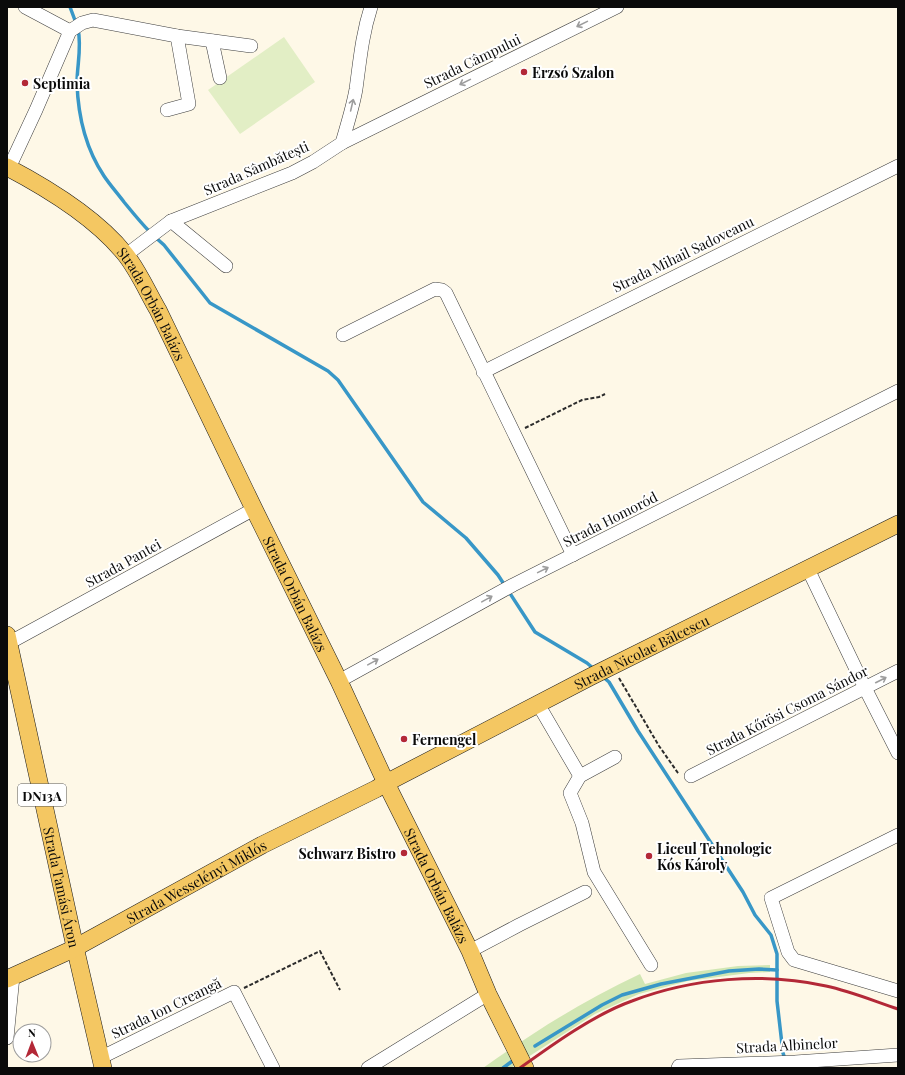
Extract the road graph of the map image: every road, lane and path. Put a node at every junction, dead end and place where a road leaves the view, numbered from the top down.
1 (25, 7) edge
2 (371, 7) edge
3 (616, 7) edge
4 (81, 22) edge
5 (177, 36) junction
6 (212, 41) junction
7 (251, 46) dead end
8 (220, 78) dead end
9 (166, 110) dead end
10 (342, 143) junction
11 (898, 166) edge
12 (8, 167) edge
13 (171, 221) junction
14 (126, 255) junction
15 (226, 266) dead end
16 (344, 335) dead end
17 (483, 372) junction
18 (898, 391) edge
19 (605, 394) dead end
20 (513, 434) junction
21 (254, 509) junction
22 (898, 524) edge
23 (573, 555) junction
24 (808, 569) junction
25 (8, 641) edge
26 (612, 666) junction
27 (898, 671) edge
28 (339, 681) junction
29 (865, 688) junction
30 (538, 704) junction
31 (898, 753) edge
32 (615, 757) dead end
33 (580, 776) junction
34 (691, 776) joint
35 (386, 783) junction
36 (898, 835) edge
37 (585, 892) dead end
38 (74, 947) junction
39 (470, 951) junction
40 (652, 965) dead end
41 (10, 977) edge
42 (340, 990) dead end
43 (898, 991) edge
44 (234, 992) junction
45 (488, 994) junction
46 (7, 1038) edge
47 (898, 1055) edge
48 (101, 1063) edge
49 (273, 1068) edge
50 (368, 1068) edge
51 (525, 1068) edge
52 (678, 1068) edge

1 - 4 street
10 -> 2 street
3 -> 10 street, Strada Câmpului
4 - 5 street
4 - 12 street
5 - 6 street
5 - 9 street
6 - 7 street
6 - 8 street
10 - 13 street, Strada Sâmbătești
11 - 17 street, Strada Mihail Sadoveanu
12 - 14 main road, Strada Orbán Balázs
13 - 14 street, Strada Sâmbătești
13 - 15 street
14 - 21 main road, Strada Orbán Balázs
16 - 17 street
17 - 20 street
18 - 23 street, Strada Homoród
19 - 20 path
20 - 23 street
21 - 25 street, Strada Pantei
21 - 28 main road, Strada Orbán Balázs
22 - 24 main road, Strada Nicolae Bălcescu
28 -> 23 street, Strada Homoród
24 - 26 main road, Strada Nicolae Bălcescu
24 - 29 street
25 - 38 main road, Strada Tamási Áron / DN13A
26 - 30 main road, Strada Nicolae Bălcescu
26 - 34 path
29 -> 27 street, Strada Kőrösi Csoma Sándor
28 - 35 main road, Strada Orbán Balázs
29 - 31 street
29 - 34 street, Strada Kőrösi Csoma Sándor
30 - 33 street
30 - 35 main road, Strada Nicolae Bălcescu
32 - 33 street
33 - 40 street
35 - 38 main road, Strada Wesselényi Miklós
35 - 39 main road, Strada Orbán Balázs
36 - 43 street
37 - 39 street
38 - 41 main road, Strada Wesselényi Miklós
38 - 48 main road, Strada Tamási Áron / DN13A
39 - 45 main road, Strada Orbán Balázs
41 - 46 street
42 - 44 path
44 - 48 street, Strada Ion Creangă
44 - 49 street, Strada Ion Creangă
45 - 50 street
45 - 51 main road, Strada Orbán Balázs
47 - 52 street, Strada Albinelor

